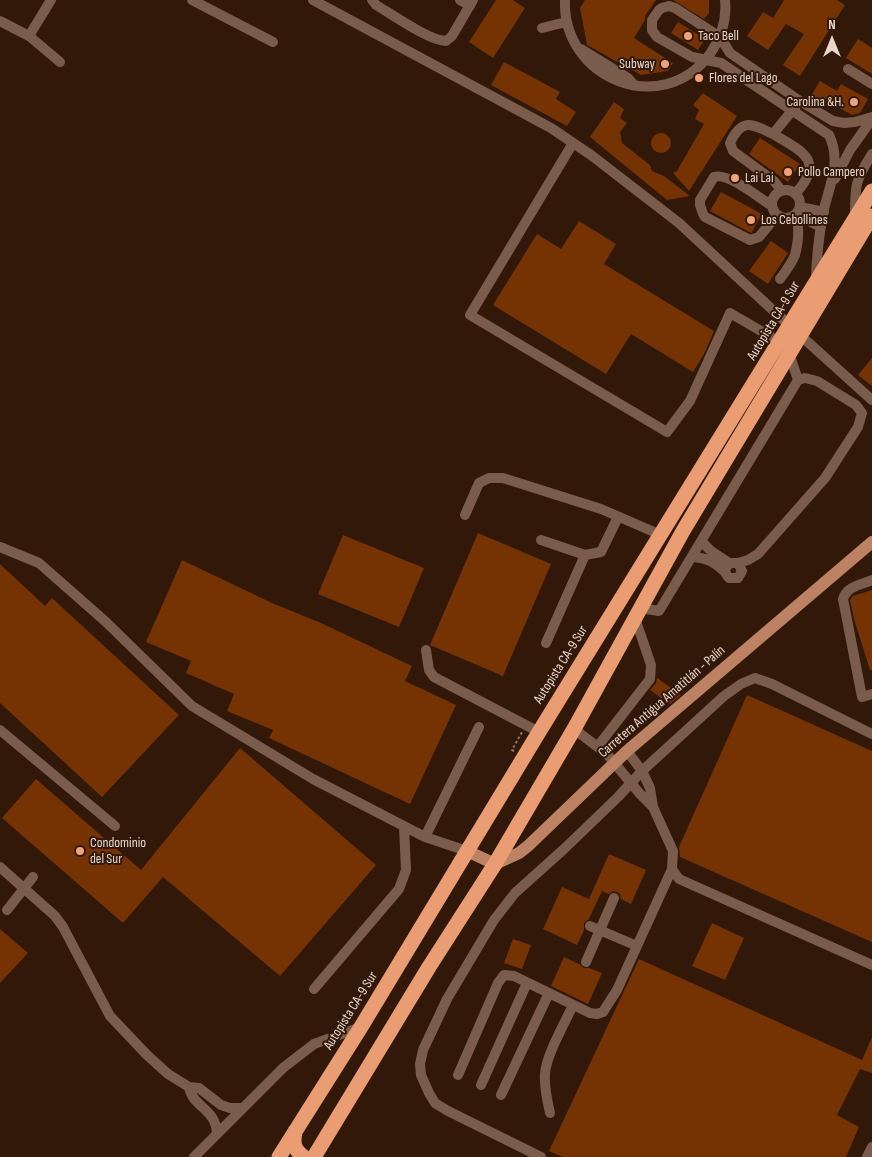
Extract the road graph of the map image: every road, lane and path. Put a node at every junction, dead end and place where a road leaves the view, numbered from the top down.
1 (51, 0) edge
2 (192, 0) edge
3 (312, 0) edge
4 (372, 0) edge
5 (460, 0) edge
6 (566, 0) edge
7 (725, 0) edge
8 (471, 3) edge
9 (0, 21) edge
10 (566, 22) junction
11 (542, 28) dead end
12 (29, 36) junction
13 (720, 37) junction
14 (272, 42) dead end
15 (706, 59) junction
16 (60, 62) dead end
17 (848, 69) dead end
18 (872, 84) edge
19 (800, 101) junction
20 (792, 111) junction
21 (872, 118) edge
22 (844, 123) junction
23 (773, 134) junction
24 (832, 142) junction
25 (573, 143) junction
26 (872, 154) edge
27 (831, 186) junction
28 (781, 190) junction
29 (872, 192) edge
30 (796, 193) junction
31 (774, 210) junction
32 (798, 212) junction
33 (824, 212) junction
34 (872, 216) edge
35 (855, 220) junction
36 (821, 227) junction
37 (780, 279) dead end
38 (816, 284) junction
39 (795, 330) junction
40 (784, 348) junction
41 (798, 380) junction
42 (872, 400) edge
43 (465, 515) dead end
44 (618, 517) junction
45 (660, 535) junction
46 (541, 540) dead end
47 (702, 542) junction
48 (872, 542) edge
49 (0, 547) edge
50 (585, 554) junction
51 (758, 554) junction
52 (693, 557) junction
53 (730, 565) junction
54 (741, 575) junction
55 (872, 580) edge
56 (637, 613) junction
57 (546, 643) dead end
58 (426, 650) dead end
59 (872, 694) edge
60 (479, 727) dead end
61 (524, 729) dead end
62 (574, 729) junction
63 (0, 730) edge
64 (539, 732) junction
65 (872, 734) edge
66 (598, 746) junction
67 (627, 752) junction
68 (520, 754) dead end
69 (614, 763) junction
70 (642, 771) junction
71 (630, 782) junction
72 (653, 807) junction
73 (115, 826) dead end
74 (404, 827) junction
75 (425, 837) junction
76 (467, 851) junction
77 (495, 864) junction
78 (0, 867) edge
79 (672, 869) junction
80 (34, 877) dead end
81 (24, 888) junction
82 (614, 898) dead end
83 (6, 910) dead end
84 (595, 928) junction
85 (637, 946) junction
86 (586, 962) dead end
87 (872, 965) edge
88 (527, 983) junction
89 (314, 989) dead end
90 (549, 993) junction
91 (573, 1005) junction
92 (361, 1027) junction
93 (458, 1075) dead end
94 (481, 1085) dead end
95 (189, 1087) junction
96 (501, 1095) dead end
97 (242, 1108) junction
98 (550, 1113) dead end
99 (296, 1129) junction
100 (217, 1134) junction
101 (872, 1147) edge
102 (194, 1157) edge
103 (279, 1157) edge
104 (304, 1157) edge
105 (314, 1157) edge
106 (541, 1157) edge
107 (867, 1157) edge

1 - 12 street
2 - 14 street
3 - 25 street
4 - 8 street
5 - 8 street
6 - 10 street
7 - 13 street
9 - 12 street
10 - 11 street
10 - 15 street
12 - 16 street
13 - 15 street
13 - 15 street
13 - 19 street
15 - 20 street
17 - 18 street
19 - 20 street
19 - 22 street
20 - 23 street
20 - 24 street
21 - 22 street
21 - 27 street
22 - 24 street
23 - 28 street
23 - 30 street
24 - 27 street
25 - 39 street
25 - 40 street
26 - 35 street
27 - 33 street
28 - 30 street
28 - 31 street
29 - 35 highway, Autopista CA-9 Sur
30 - 32 street
31 - 31 street
31 - 32 street
32 - 33 street
32 - 36 street
32 - 37 street
33 - 36 street
34 - 39 highway, Autopista CA-9 Sur
35 - 38 highway, Autopista CA-9 Sur
36 - 38 street
38 - 39 highway, Autopista CA-9 Sur
39 - 40 highway, Autopista CA-9 Sur
39 - 42 street
40 - 41 street
40 - 45 highway, Autopista CA-9 Sur
40 - 56 highway, Autopista CA-9 Sur
41 - 47 street
41 - 51 street
43 - 44 street
44 - 45 street
44 - 50 street
45 - 64 highway, Autopista CA-9 Sur
46 - 50 street
47 - 52 street
47 - 53 street
48 - 67 main road, Carretera Antigua Amatitlán - Palín
49 - 74 street
50 - 57 street
51 - 53 street
51 - 54 street
52 - 53 street
52 - 56 street
53 - 54 street
53 - 54 street
55 - 59 street
56 - 62 highway, Autopista CA-9 Sur
56 - 66 street
58 - 64 street
60 - 75 street
61 - 68 path
62 - 66 street
62 - 77 highway, Autopista CA-9 Sur
63 - 73 street
64 - 76 highway, Autopista CA-9 Sur
65 - 70 street
66 - 69 street
67 - 69 main road, Carretera Antigua Amatitlán - Palín
67 - 70 street
69 - 71 street
69 - 77 main road, Carretera Antigua Amatitlán - Palín
70 - 71 street
70 - 72 street
71 - 72 street
71 - 106 street
72 - 79 street
74 - 75 street
74 - 89 street
75 - 76 street
76 - 77 main road
76 - 92 highway, Autopista CA-9 Sur
77 - 105 highway, Autopista CA-9 Sur
78 - 81 street
79 - 85 street
79 - 87 street
80 - 81 street
81 - 83 street
81 - 95 street
82 - 84 street
84 - 85 street
84 - 86 street
85 - 91 street
88 - 90 street
88 - 93 street
88 - 94 street
90 - 91 street
90 - 96 street
91 - 98 street
92 - 97 street
92 - 99 highway, Autopista CA-9 Sur
95 - 97 street
95 - 100 street
97 - 100 street
99 - 103 highway, Autopista CA-9 Sur
99 - 104 highway
100 - 102 street
101 - 107 street

